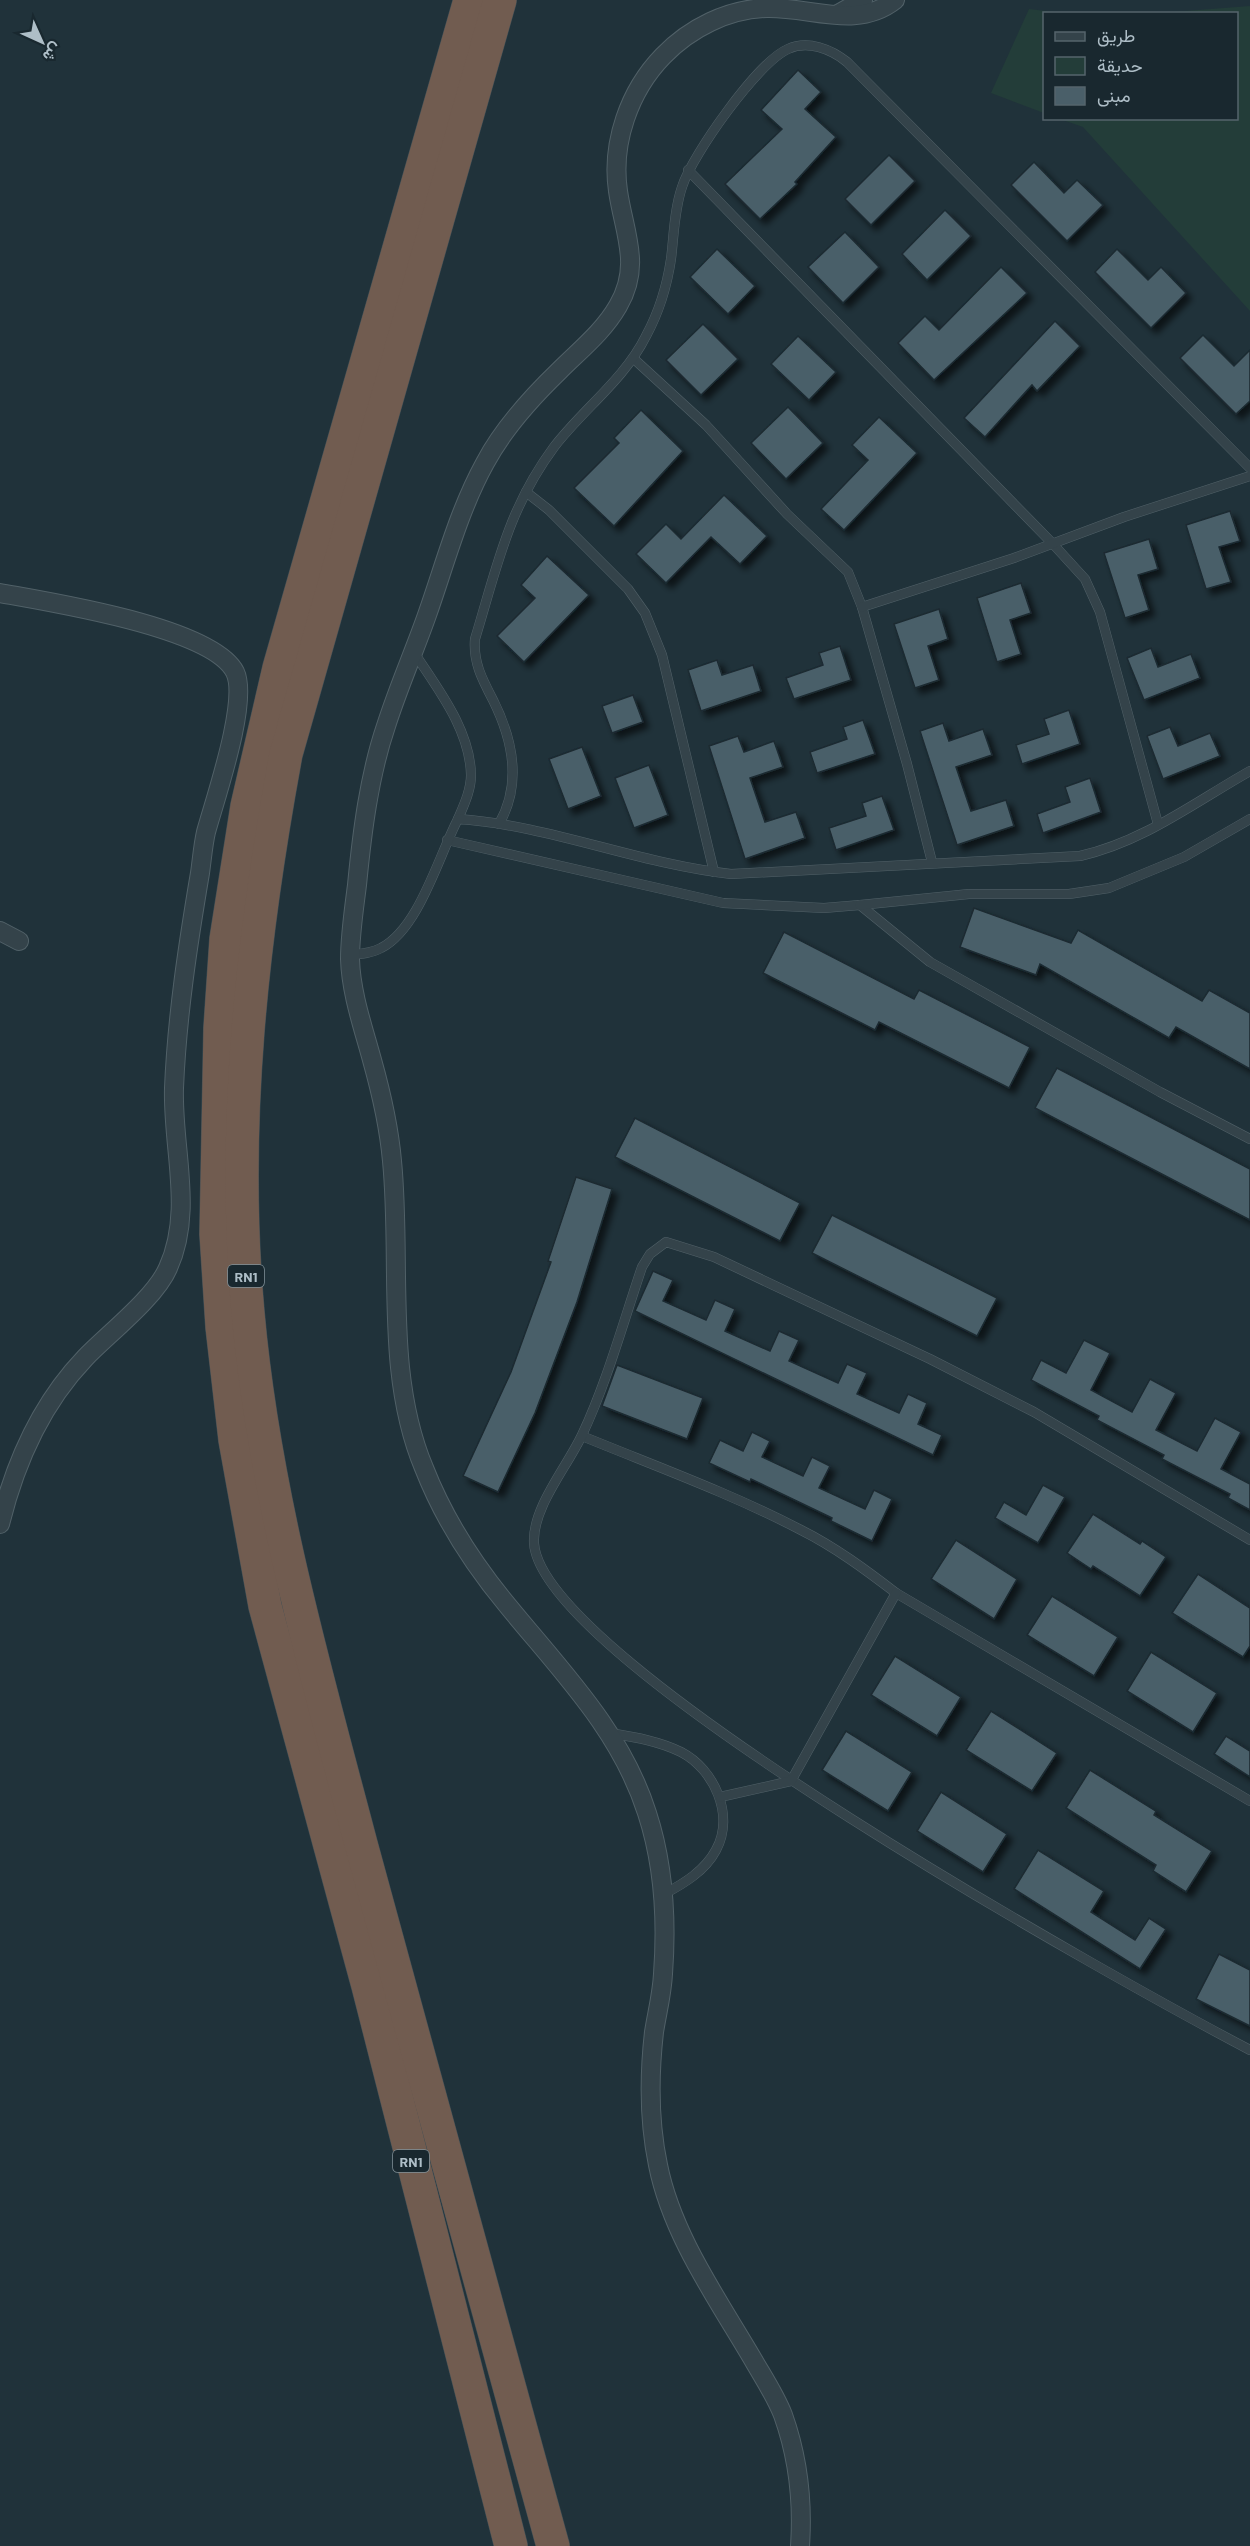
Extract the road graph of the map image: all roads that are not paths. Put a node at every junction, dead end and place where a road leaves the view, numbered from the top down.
1 (470, 0) edge
2 (500, 0) edge
3 (863, 0) edge
4 (895, 0) edge
5 (838, 14) junction
6 (688, 171) junction
7 (634, 359) junction
8 (1250, 468) edge
9 (1250, 476) edge
10 (526, 492) junction
11 (1053, 544) junction
12 (0, 593) edge
13 (862, 607) junction
14 (413, 651) junction
15 (1250, 771) edge
16 (458, 819) junction
17 (1250, 819) edge
18 (499, 824) junction
19 (1158, 824) junction
20 (447, 840) junction
21 (932, 862) junction
22 (714, 872) junction
23 (860, 905) junction
24 (0, 931) edge
25 (19, 941) dead end
26 (350, 955) junction
27 (1250, 1139) edge
28 (582, 1436) junction
29 (0, 1524) edge
30 (1250, 1540) edge
31 (896, 1593) junction
32 (610, 1733) junction
33 (791, 1781) junction
34 (720, 1797) junction
35 (1250, 1801) edge
36 (664, 1894) junction
37 (1250, 2050) edge
38 (511, 2546) edge
39 (553, 2546) edge
40 (800, 2546) edge

1 - 38 highway, RN1
2 - 39 highway, RN1
3 - 5 street
4 - 5 street
5 - 14 street
6 - 7 lane
6 - 8 lane
6 - 11 lane
7 - 10 lane
7 - 13 lane
9 - 11 lane
10 - 18 lane
10 - 22 lane
11 - 13 lane
11 - 19 lane
12 - 29 street
13 - 21 lane
14 - 16 lane
14 - 26 street
15 - 19 lane
16 - 18 lane
16 - 20 lane
17 - 23 lane
18 - 22 lane
19 - 21 lane
20 - 23 lane
20 - 26 lane
21 - 22 lane
23 - 27 lane
24 - 25 street
26 - 32 street
28 - 30 lane
28 - 31 lane
28 - 33 lane
31 - 33 lane
31 - 35 lane
32 - 34 lane
32 - 36 street
33 - 34 lane
33 - 37 lane
34 - 36 lane
36 - 40 street

